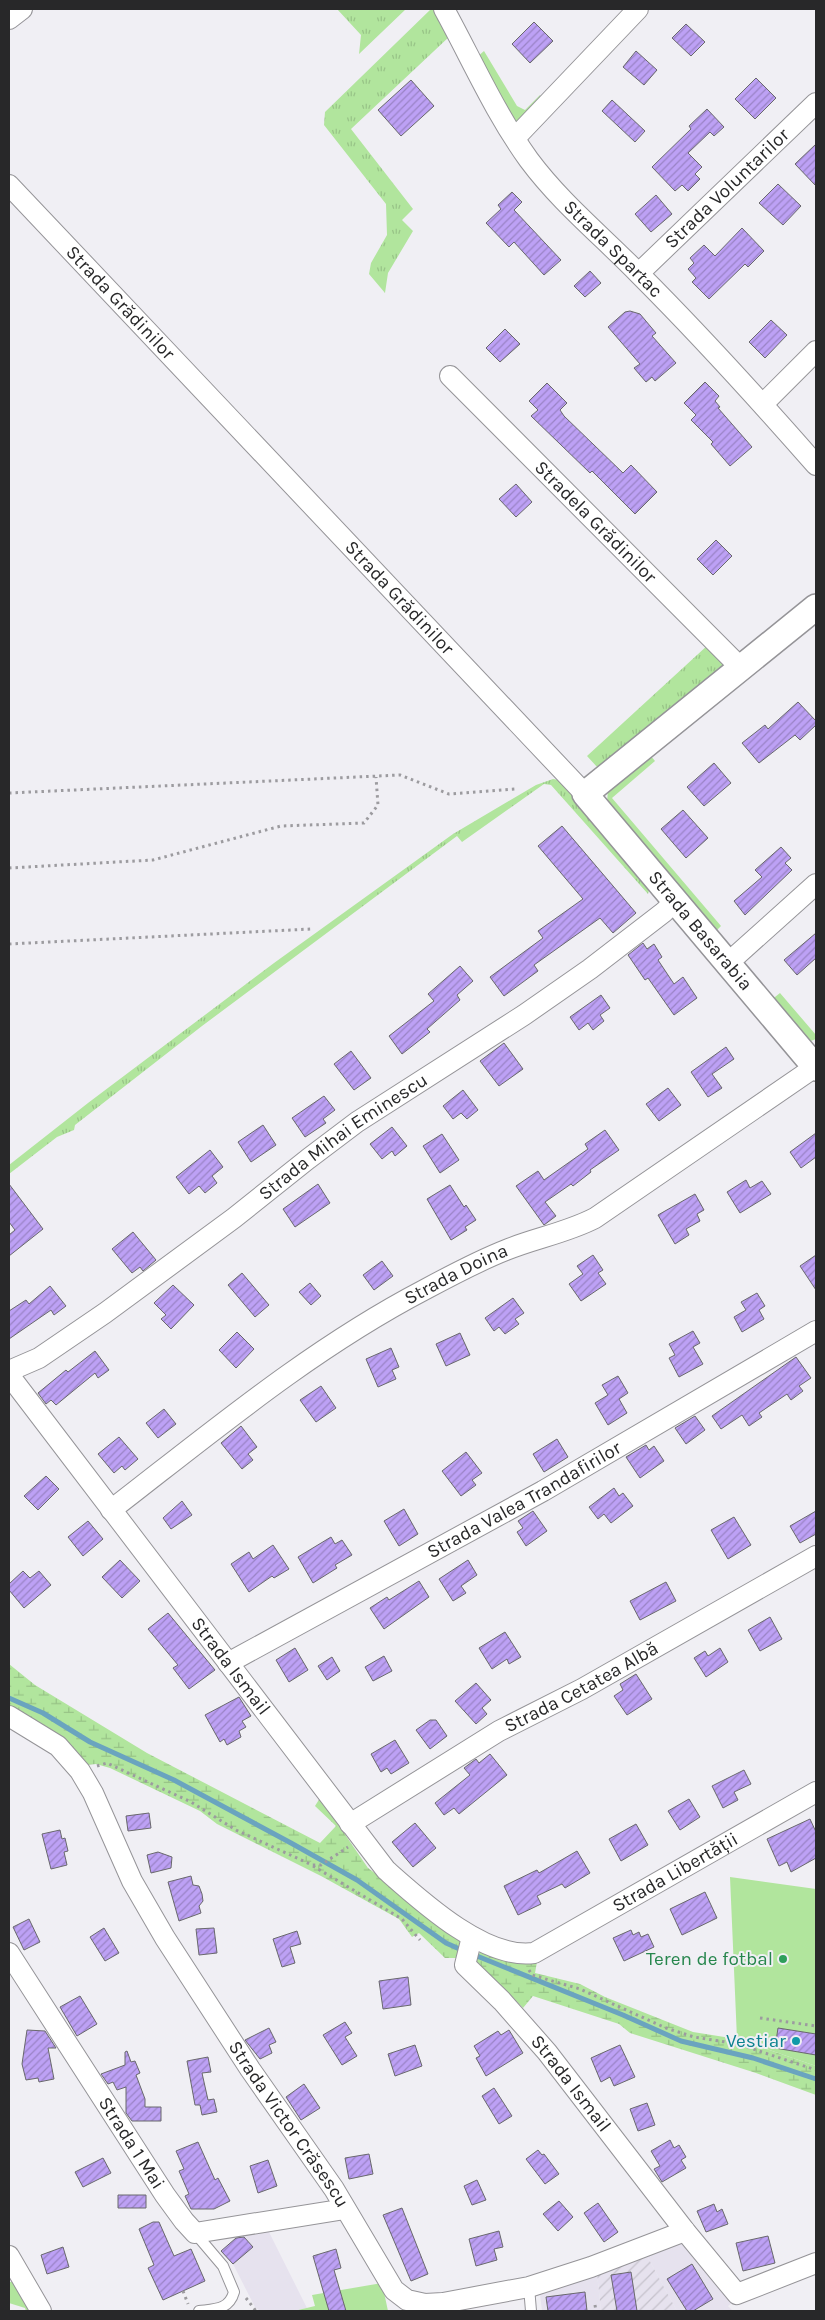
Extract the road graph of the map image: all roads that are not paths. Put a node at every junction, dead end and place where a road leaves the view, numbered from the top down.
1 (22, 9) edge
2 (444, 9) edge
3 (638, 9) edge
4 (9, 19) edge
5 (816, 103) edge
6 (515, 138) junction
7 (9, 185) edge
8 (639, 273) junction
9 (816, 352) edge
10 (450, 376) dead end
11 (763, 404) junction
12 (816, 465) edge
13 (816, 607) edge
14 (742, 668) junction
15 (585, 794) junction
16 (816, 884) edge
17 (675, 900) junction
18 (728, 963) junction
19 (816, 1068) edge
20 (816, 1331) edge
21 (9, 1371) edge
22 (9, 1375) edge
23 (112, 1510) junction
24 (816, 1556) edge
25 (228, 1663) junction
26 (9, 1716) edge
27 (816, 1792) edge
28 (350, 1824) junction
29 (472, 1937) junction
30 (9, 1953) edge
31 (528, 1954) joint
32 (345, 2209) junction
33 (685, 2231) junction
34 (195, 2233) junction
35 (9, 2256) edge
36 (816, 2263) edge
37 (529, 2287) junction
38 (41, 2311) edge
39 (199, 2311) edge
40 (531, 2311) edge

1 - 4 street
2 - 6 street, Strada Spartac
3 - 6 street
5 - 8 street, Strada Voluntarilor
6 - 8 street, Strada Spartac
7 - 15 street, Strada Grădinilor
8 - 11 street, Strada Spartac
9 - 11 street
10 - 14 street, Stradela Grădinilor
11 - 12 street, Strada Spartac
13 - 14 street
14 - 15 street
15 - 17 street, Strada Basarabia
16 - 18 street
17 - 18 street, Strada Basarabia
17 - 21 street, Strada Mihai Eminescu
18 - 19 street, Strada Basarabia
19 - 23 street, Strada Doina
20 - 25 street, Strada Valea Trandafirilor
22 - 23 street, Strada Ismail
23 - 25 street, Strada Ismail
24 - 28 street, Strada Cetatea Albă
25 - 28 street, Strada Ismail
26 - 32 street, Strada Victor Crăsescu
27 - 31 street, Strada Libertății
28 - 29 street, Strada Ismail
29 - 31 street, Strada Ismail
29 - 33 street, Strada Ismail
30 - 34 street, Strada 1 Mai
32 - 34 street
32 - 37 street, Strada Victor Crăsescu
33 - 36 street, Strada Ismail
33 - 37 street, Strada Victor Crăsescu
34 - 39 lane, Strada 1 Mai
35 - 38 street
37 - 40 lane

